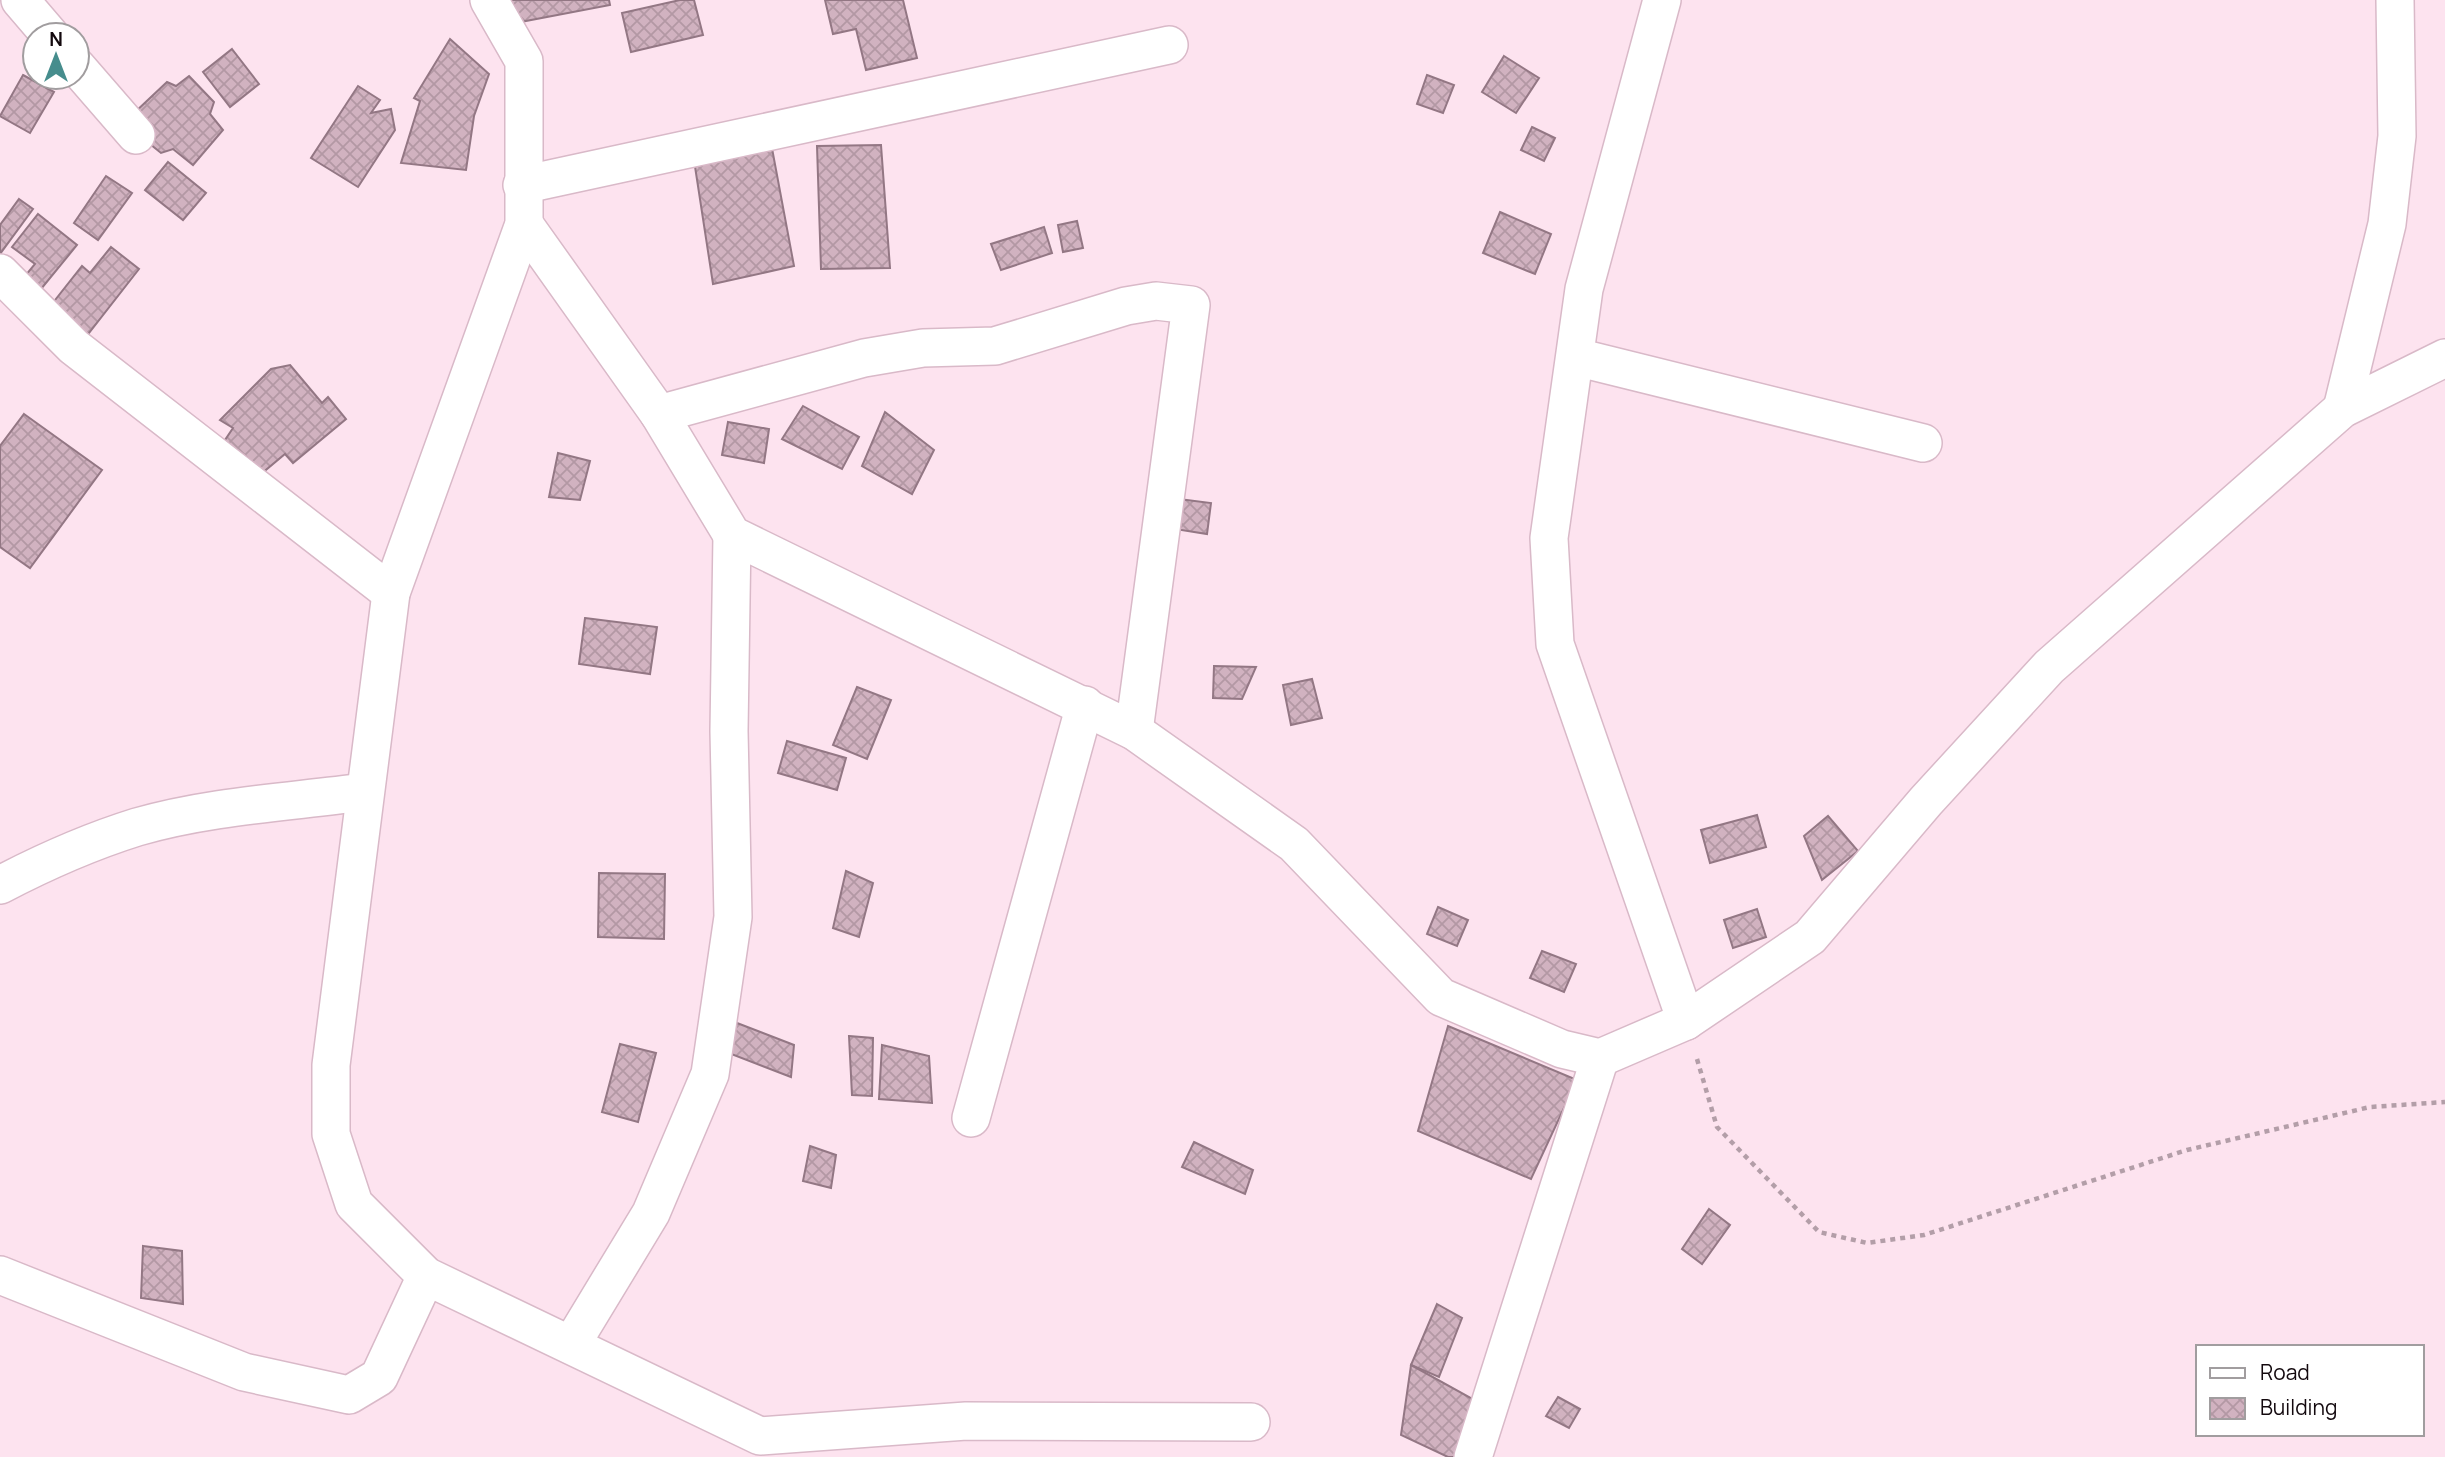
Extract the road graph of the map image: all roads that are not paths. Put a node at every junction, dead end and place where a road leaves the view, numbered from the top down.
1 (20, 0) edge
2 (489, 0) edge
3 (1662, 0) edge
4 (2395, 0) edge
5 (38, 21) edge
6 (1169, 45) dead end
7 (91, 82) edge
8 (136, 135) dead end
9 (522, 185) junction
10 (524, 224) junction
11 (0, 273) edge
12 (1576, 357) junction
13 (2445, 358) edge
14 (2342, 409) junction
15 (659, 414) junction
16 (1923, 443) dead end
17 (732, 535) junction
18 (391, 593) junction
19 (1085, 705) junction
20 (1134, 731) junction
21 (363, 792) junction
22 (0, 886) edge
23 (1686, 1021) junction
24 (1600, 1058) junction
25 (971, 1118) dead end
26 (0, 1275) edge
27 (426, 1276) junction
28 (571, 1345) junction
29 (1251, 1422) dead end
30 (1474, 1457) edge

1 - 5 street
2 - 9 street
3 - 12 street
4 - 14 street
6 - 9 street
7 - 8 street
9 - 10 street
10 - 15 street
10 - 18 street
11 - 18 street
12 - 16 street
12 - 23 street
13 - 14 street
14 - 23 street
15 - 17 street
15 - 20 street
17 - 19 street
17 - 28 street
18 - 21 street
19 - 20 street
19 - 25 street
20 - 24 street
21 - 22 street
21 - 27 street
23 - 24 street
24 - 30 street
26 - 27 street
27 - 28 street
28 - 29 street

